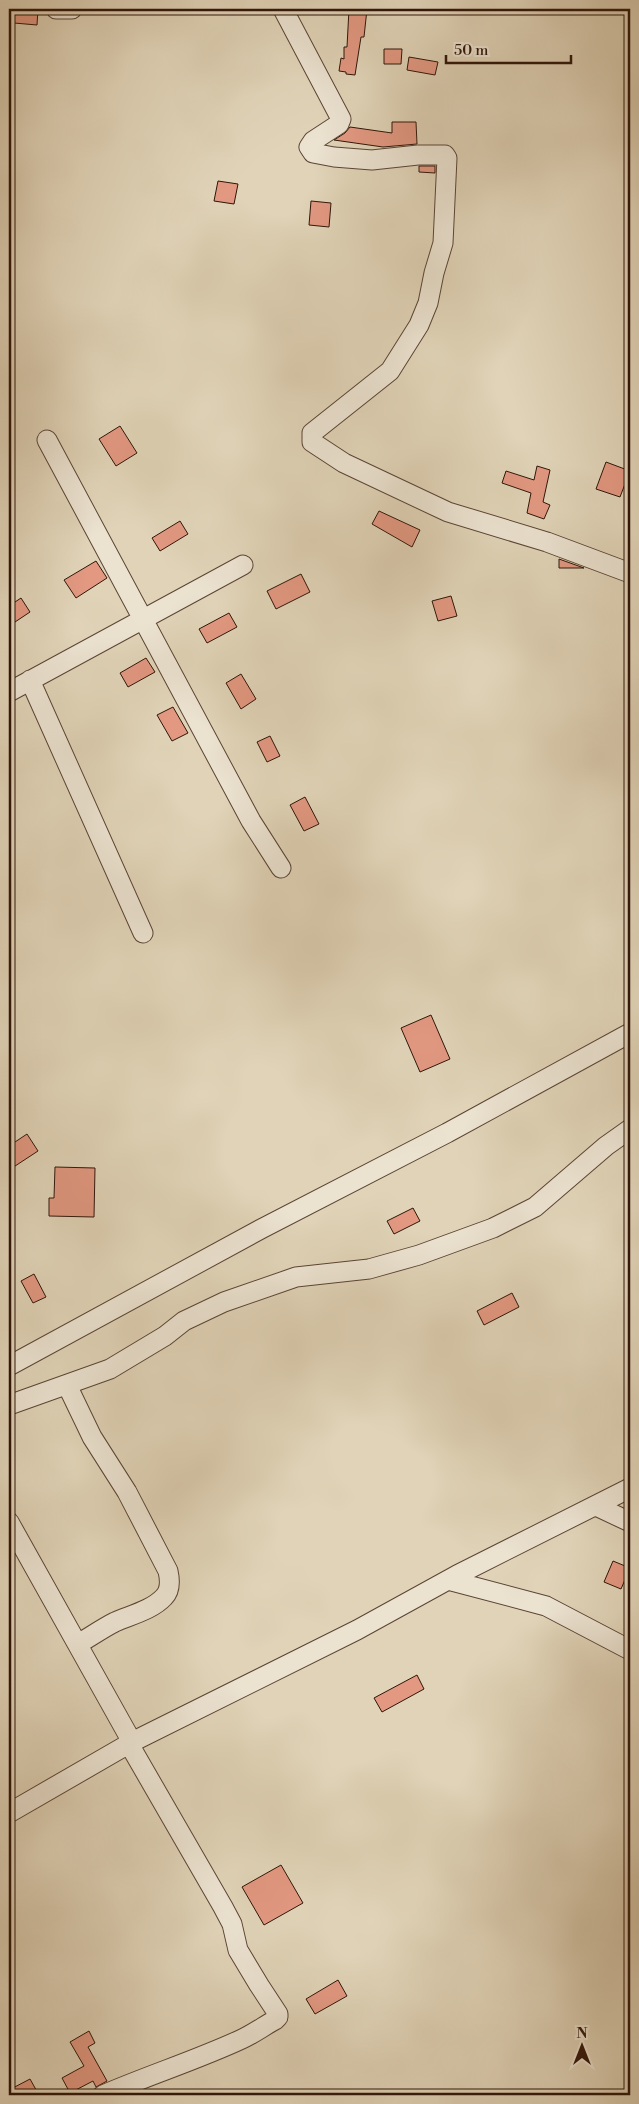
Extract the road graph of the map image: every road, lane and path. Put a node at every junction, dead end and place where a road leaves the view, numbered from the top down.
1 (56, 9) edge
2 (72, 9) edge
3 (283, 9) edge
4 (47, 440) dead end
5 (243, 565) dead end
6 (630, 573) edge
7 (144, 618) junction
8 (30, 680) junction
9 (9, 692) edge
10 (281, 868) dead end
11 (143, 933) dead end
12 (630, 1033) edge
13 (630, 1129) edge
14 (9, 1366) edge
15 (67, 1385) junction
16 (9, 1406) edge
17 (630, 1488) edge
18 (596, 1506) junction
19 (9, 1522) edge
20 (630, 1522) edge
21 (448, 1580) junction
22 (78, 1644) junction
23 (630, 1650) edge
24 (130, 1743) junction
25 (9, 1813) edge
26 (104, 2095) edge

1 - 2 street
3 - 6 street
4 - 7 street
5 - 7 street
7 - 8 street
7 - 10 street
8 - 9 street
8 - 11 street
12 - 14 street
13 - 15 street
15 - 16 street
15 - 22 street
17 - 18 street
18 - 20 street
18 - 21 street
19 - 22 street
21 - 23 street
21 - 24 street
22 - 24 street
24 - 25 street
24 - 26 street

